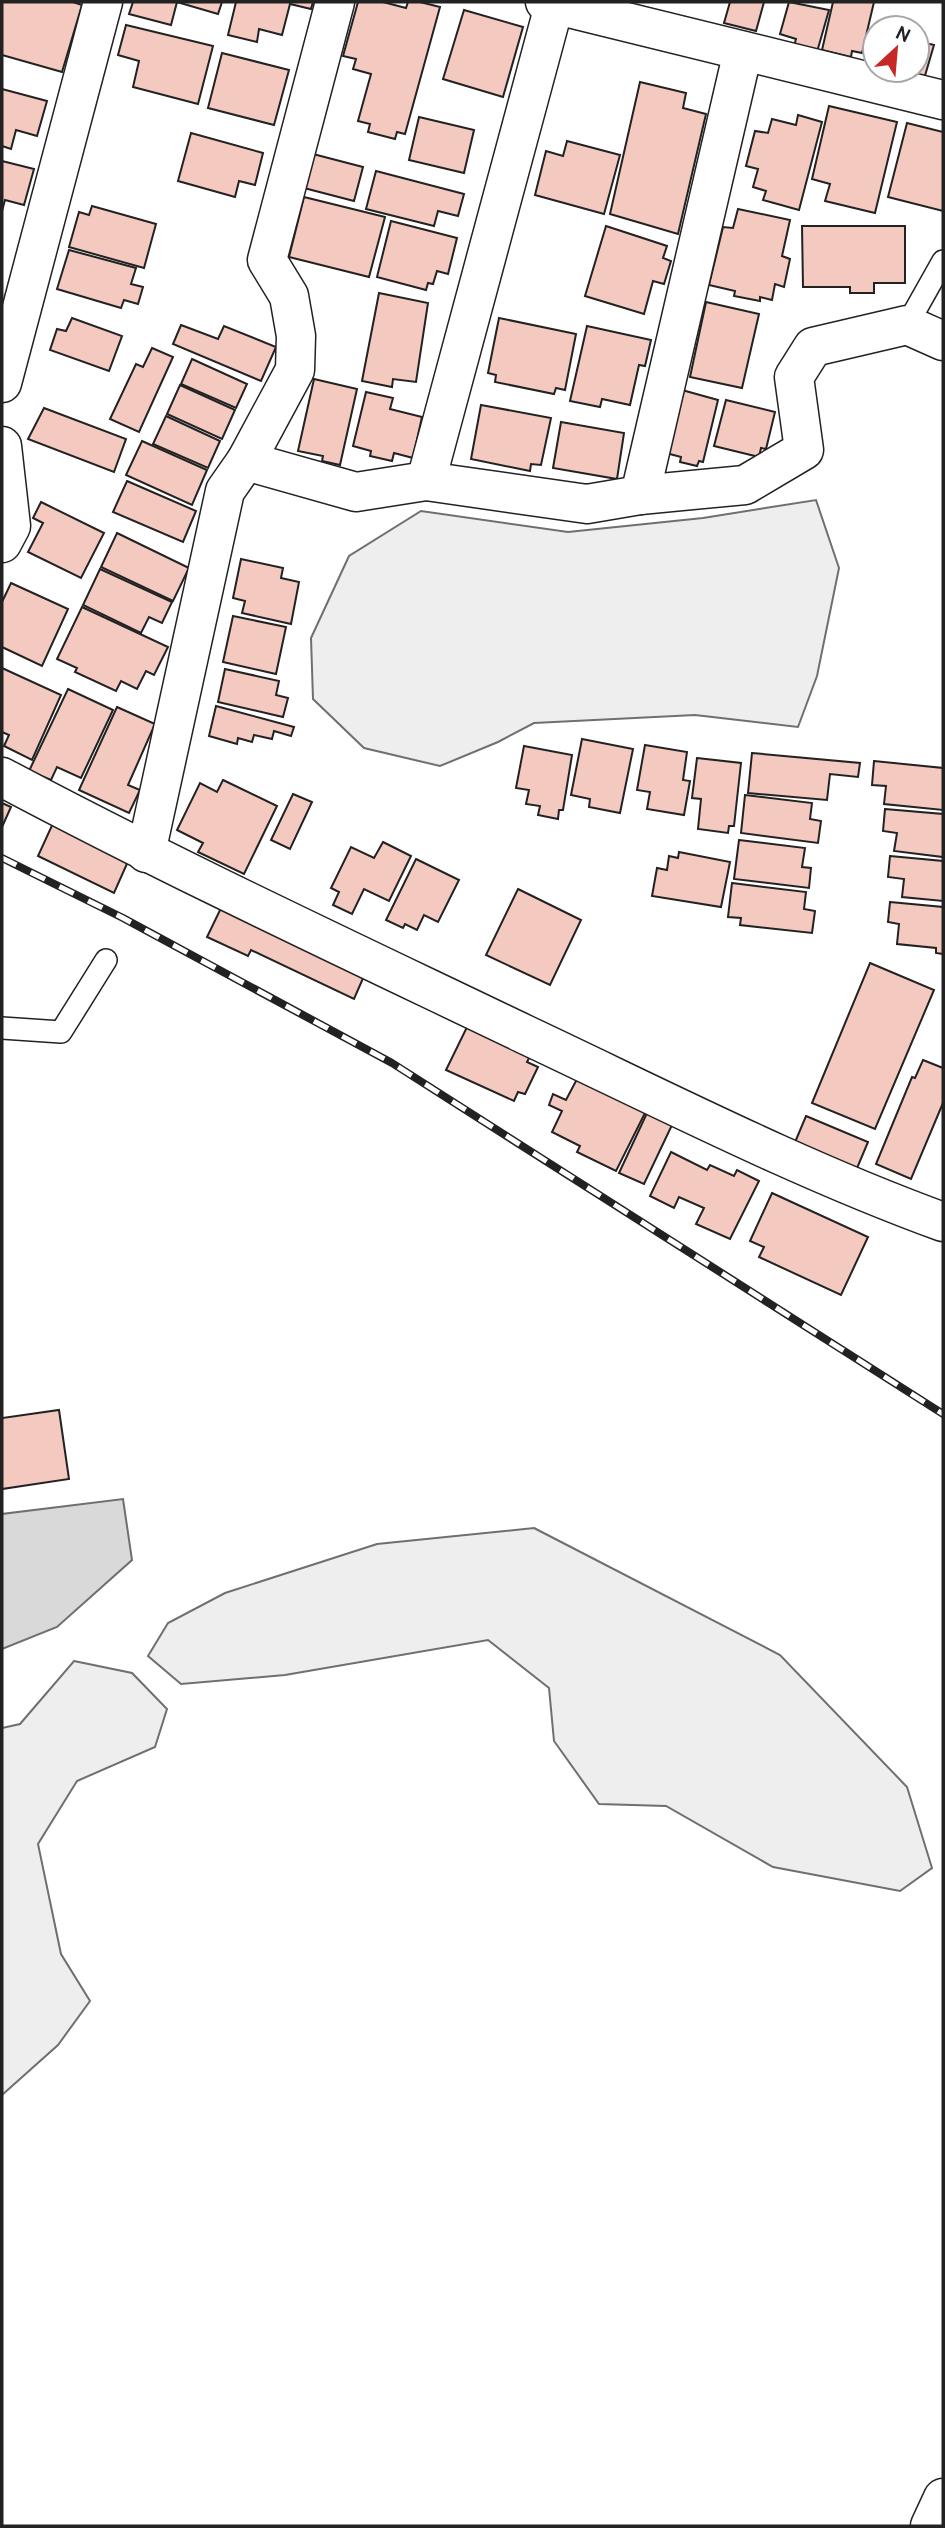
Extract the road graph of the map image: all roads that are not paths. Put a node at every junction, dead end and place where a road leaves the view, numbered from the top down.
1 (103, 2) edge
2 (335, 2) edge
3 (551, 3) edge
4 (743, 51) junction
5 (943, 100) edge
6 (943, 261) edge
7 (907, 325) junction
8 (943, 341) edge
9 (2, 383) edge
10 (2, 446) edge
11 (246, 461) junction
12 (426, 481) junction
13 (640, 495) junction
14 (2, 543) edge
15 (2, 777) edge
16 (146, 853) junction
17 (106, 960) dead end
18 (2, 1028) edge
19 (943, 1222) edge
20 (943, 2498) edge
21 (930, 2526) edge

1 - 9 street
2 - 11 street
3 - 4 street
3 - 12 street
4 - 5 street
4 - 13 street
6 - 7 lane
7 - 8 street
7 - 13 street
10 - 14 street
11 - 12 street
11 - 16 street
12 - 13 street
15 - 16 street
16 - 19 street
17 - 18 lane
20 - 21 street

